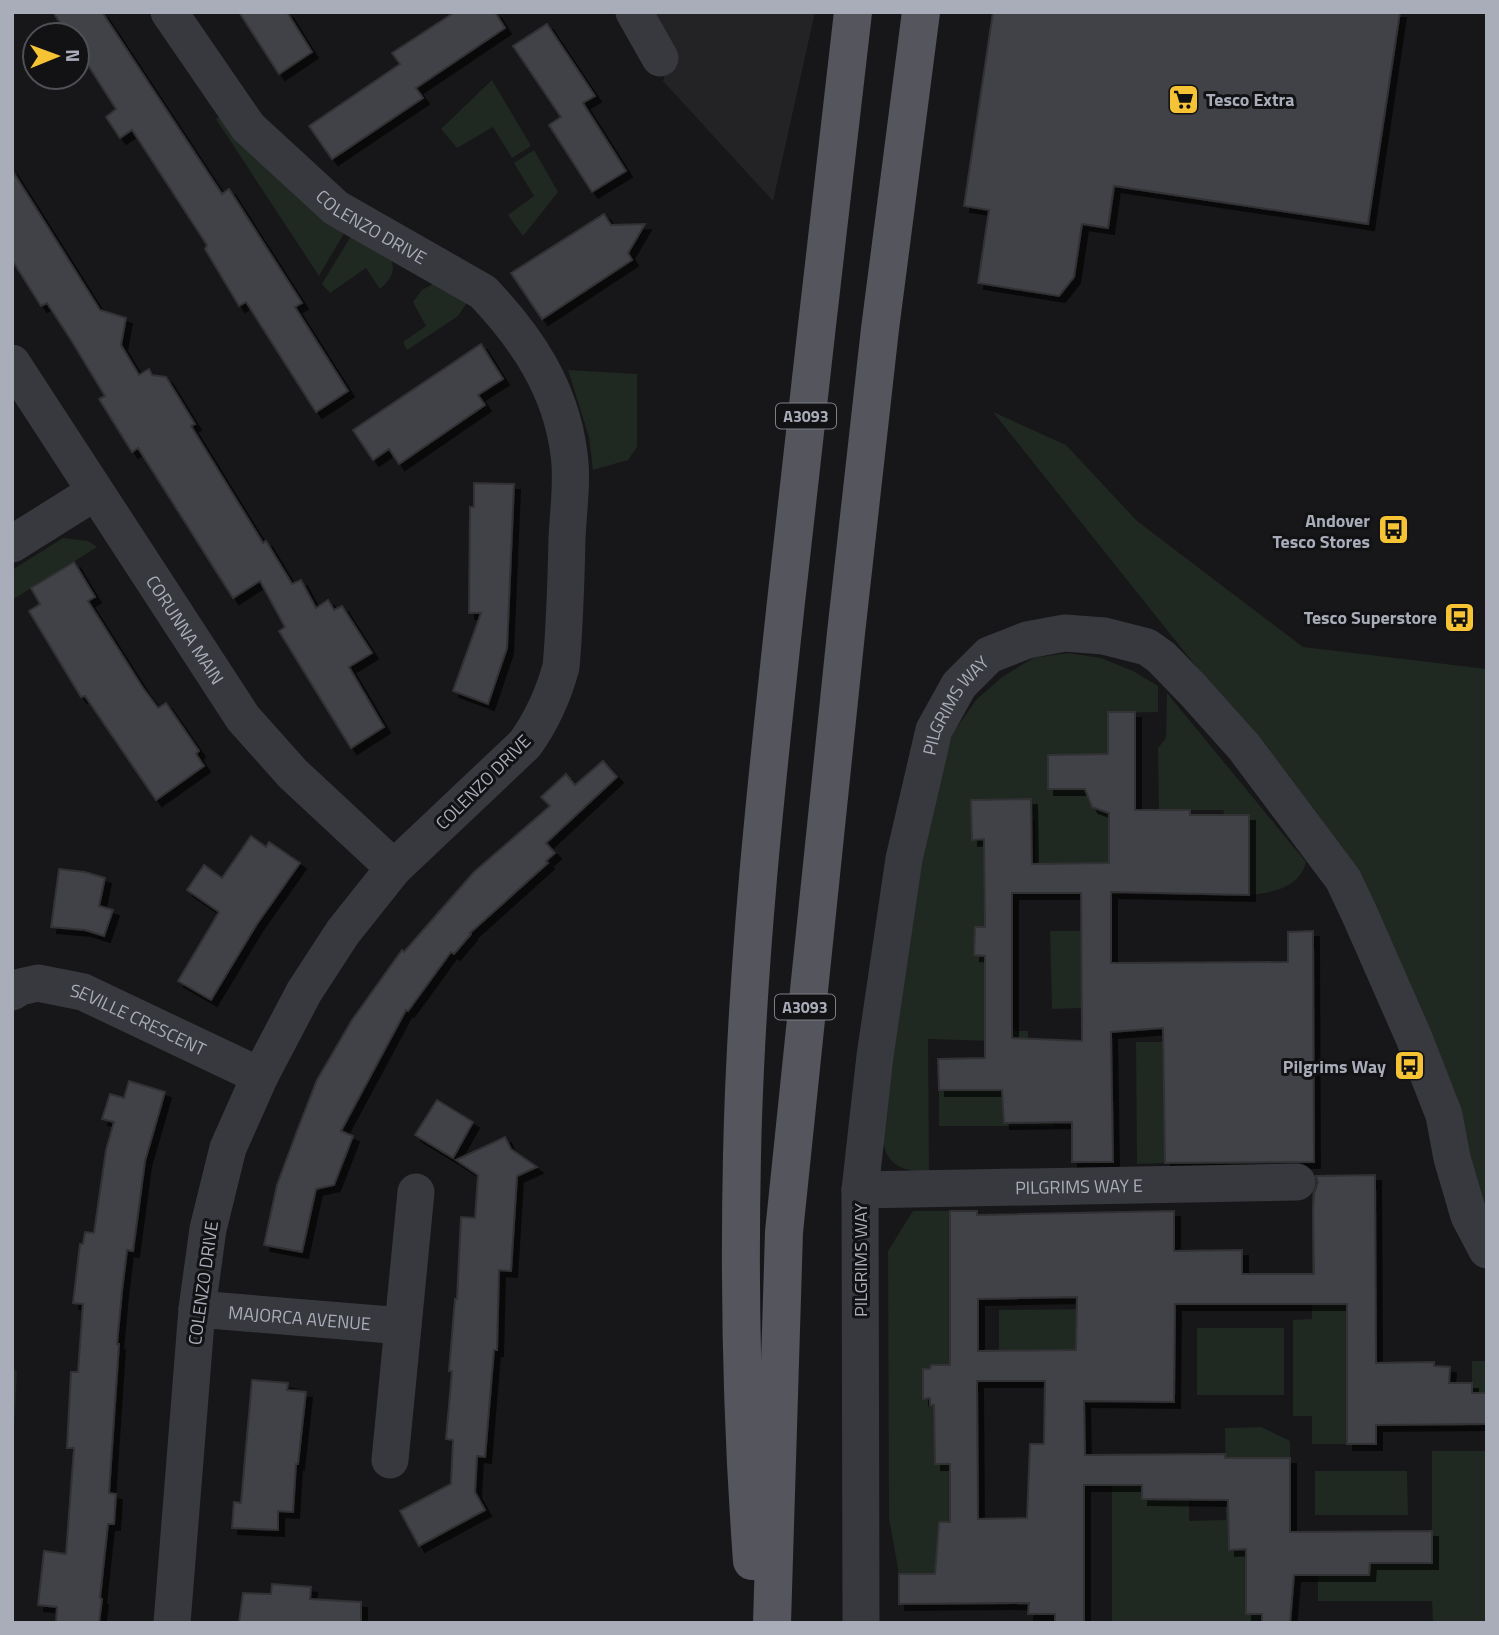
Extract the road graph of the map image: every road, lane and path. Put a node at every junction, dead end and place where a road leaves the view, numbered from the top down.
1 (169, 12) edge
2 (634, 12) edge
3 (853, 12) edge
4 (921, 12) edge
5 (660, 58) dead end
6 (12, 363) edge
7 (95, 492) junction
8 (12, 544) edge
9 (394, 868) junction
10 (12, 992) edge
11 (260, 1076) junction
12 (1297, 1182) dead end
13 (860, 1190) junction
14 (416, 1192) dead end
15 (1487, 1250) edge
16 (197, 1309) junction
17 (403, 1326) junction
18 (390, 1460) dead end
19 (172, 1623) edge
20 (757, 1623) edge
21 (772, 1623) edge
22 (861, 1623) edge

1 - 9 street, COLENZO DRIVE
2 - 5 street
3 - 20 main road, A3093
4 - 21 main road, A3093
6 - 7 street, CORUNNA MAIN
7 - 8 street
7 - 9 street, CORUNNA MAIN
9 - 11 street, COLENZO DRIVE
10 - 11 street, SEVILLE CRESCENT
11 - 16 street, COLENZO DRIVE
12 - 13 street, PILGRIMS WAY E
13 - 15 street, PILGRIMS WAY
13 - 22 street, PILGRIMS WAY
14 - 17 street
16 - 17 street, MAJORCA AVENUE
16 - 19 street, COLENZO DRIVE
17 - 18 street

